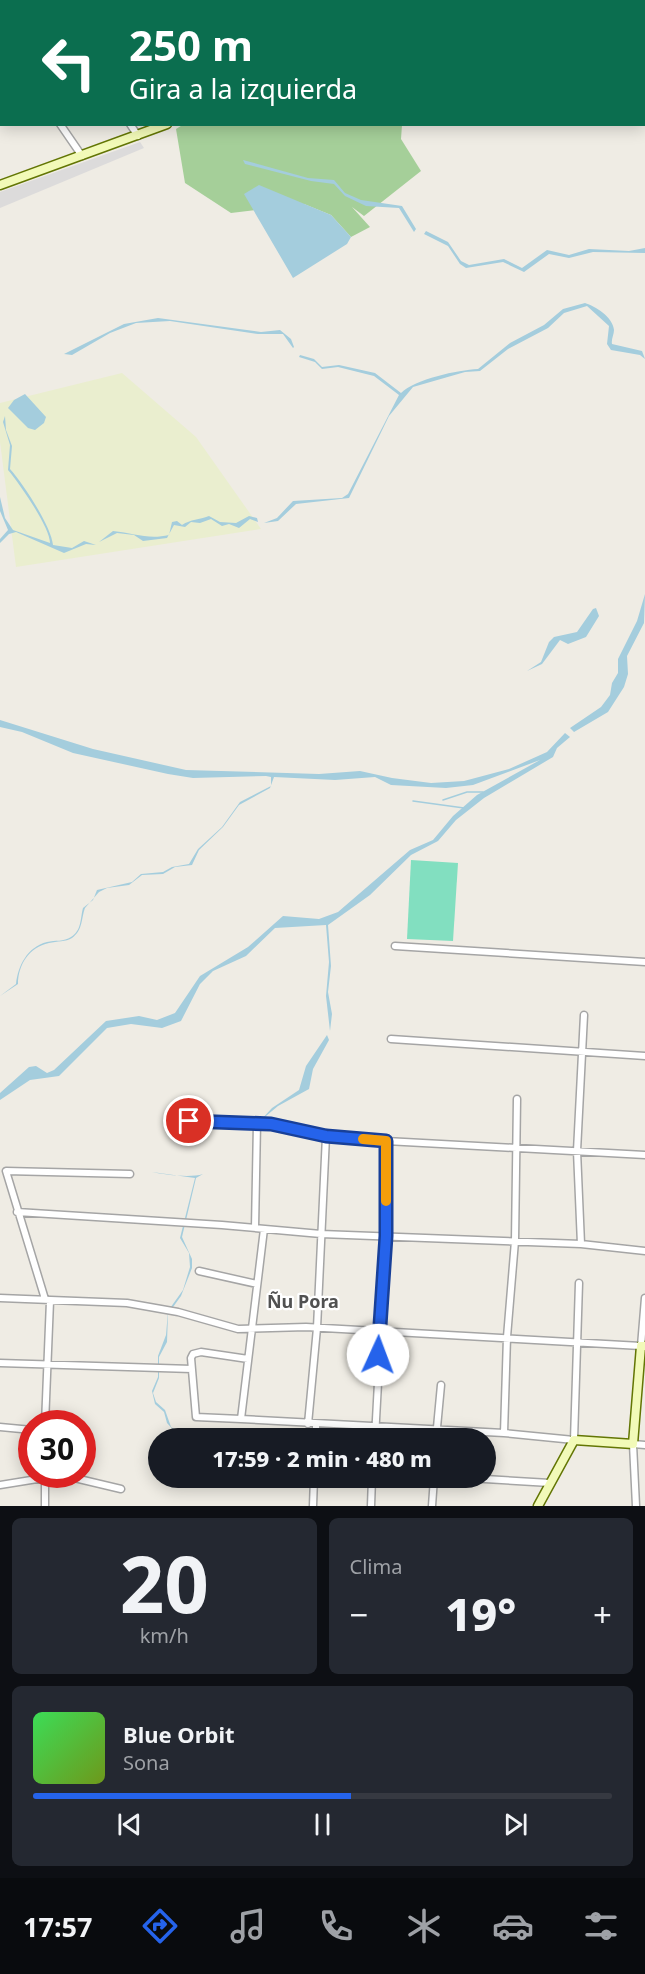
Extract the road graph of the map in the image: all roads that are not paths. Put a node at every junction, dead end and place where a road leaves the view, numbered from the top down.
1 (61, 126) edge
2 (131, 126) edge
3 (162, 126) edge
4 (139, 137) junction
5 (82, 156) junction
6 (0, 185) edge
7 (395, 946) dead end
8 (645, 962) edge
9 (584, 1015) dead end
10 (391, 1039) dead end
11 (581, 1051) junction
12 (645, 1056) edge
13 (517, 1099) dead end
14 (189, 1121) dead end
15 (257, 1123) junction
16 (326, 1136) junction
17 (386, 1141) junction
18 (515, 1147) junction
19 (577, 1151) junction
20 (645, 1155) edge
21 (130, 1174) dead end
22 (17, 1212) junction
23 (255, 1228) junction
24 (264, 1229) junction
25 (321, 1234) junction
26 (386, 1236) junction
27 (515, 1241) junction
28 (581, 1244) junction
29 (645, 1251) edge
30 (199, 1271) dead end
31 (579, 1283) dead end
32 (257, 1284) junction
33 (0, 1298) edge
34 (645, 1298) edge
35 (48, 1300) junction
36 (252, 1328) junction
37 (317, 1328) junction
38 (379, 1331) junction
39 (507, 1337) junction
40 (578, 1341) junction
41 (643, 1346) edge
42 (248, 1359) junction
43 (0, 1363) edge
44 (48, 1366) junction
45 (192, 1369) junction
46 (441, 1385) dead end
47 (46, 1410) edge
48 (241, 1419) junction
49 (308, 1424) junction
50 (316, 1425) joint
51 (376, 1426) junction
52 (0, 1427) edge
53 (406, 1428) edge
54 (436, 1428) edge
55 (18, 1429) edge
56 (496, 1433) edge
57 (504, 1433) junction
58 (574, 1440) junction
59 (633, 1444) junction
60 (645, 1445) edge
61 (496, 1480) edge
62 (18, 1481) edge
63 (96, 1483) edge
64 (550, 1483) junction
65 (0, 1485) edge
66 (45, 1488) edge
67 (314, 1488) edge
68 (372, 1488) edge
69 (433, 1488) edge
70 (121, 1489) dead end
71 (45, 1506) edge
72 (313, 1506) edge
73 (371, 1506) edge
74 (432, 1506) edge
75 (538, 1506) edge
76 (636, 1506) edge

1 - 5 street
2 - 4 street
3 - 4 street
4 - 5 street
5 - 6 street
7 - 8 street
9 - 11 street
10 - 11 street
11 - 12 street
11 - 19 street
13 - 18 street
14 - 15 street
15 - 16 street
15 - 23 street
16 - 17 street
16 - 25 street
17 - 18 street
17 - 26 street
18 - 19 street
18 - 27 street
19 - 20 street
19 - 28 street
21 - 22 street
22 - 23 street
22 - 35 street
23 - 24 street
24 - 25 street
24 - 32 street
25 - 26 street
25 - 37 street
26 - 27 street
26 - 38 street
27 - 28 street
27 - 39 street
28 - 29 street
30 - 32 street
31 - 40 street
32 - 36 street
33 - 35 street
34 - 41 street
35 - 36 street
35 - 44 street
36 - 37 street
36 - 42 street
37 - 38 street
37 - 49 street
38 - 39 street
38 - 51 street
39 - 40 street
39 - 57 street
40 - 41 street
40 - 58 street
41 - 59 street
42 - 45 street
42 - 48 street
43 - 44 street
44 - 45 street
44 - 47 street
45 - 48 street
46 - 54 street
48 - 49 street
49 - 50 street
50 - 51 street
51 - 53 street
52 - 55 street
56 - 57 street
57 - 58 street
58 - 59 street
58 - 64 street
59 - 60 street
59 - 76 street
61 - 64 street
62 - 65 street
63 - 70 street
64 - 75 street
66 - 71 street
67 - 72 street
68 - 73 street
69 - 74 street

